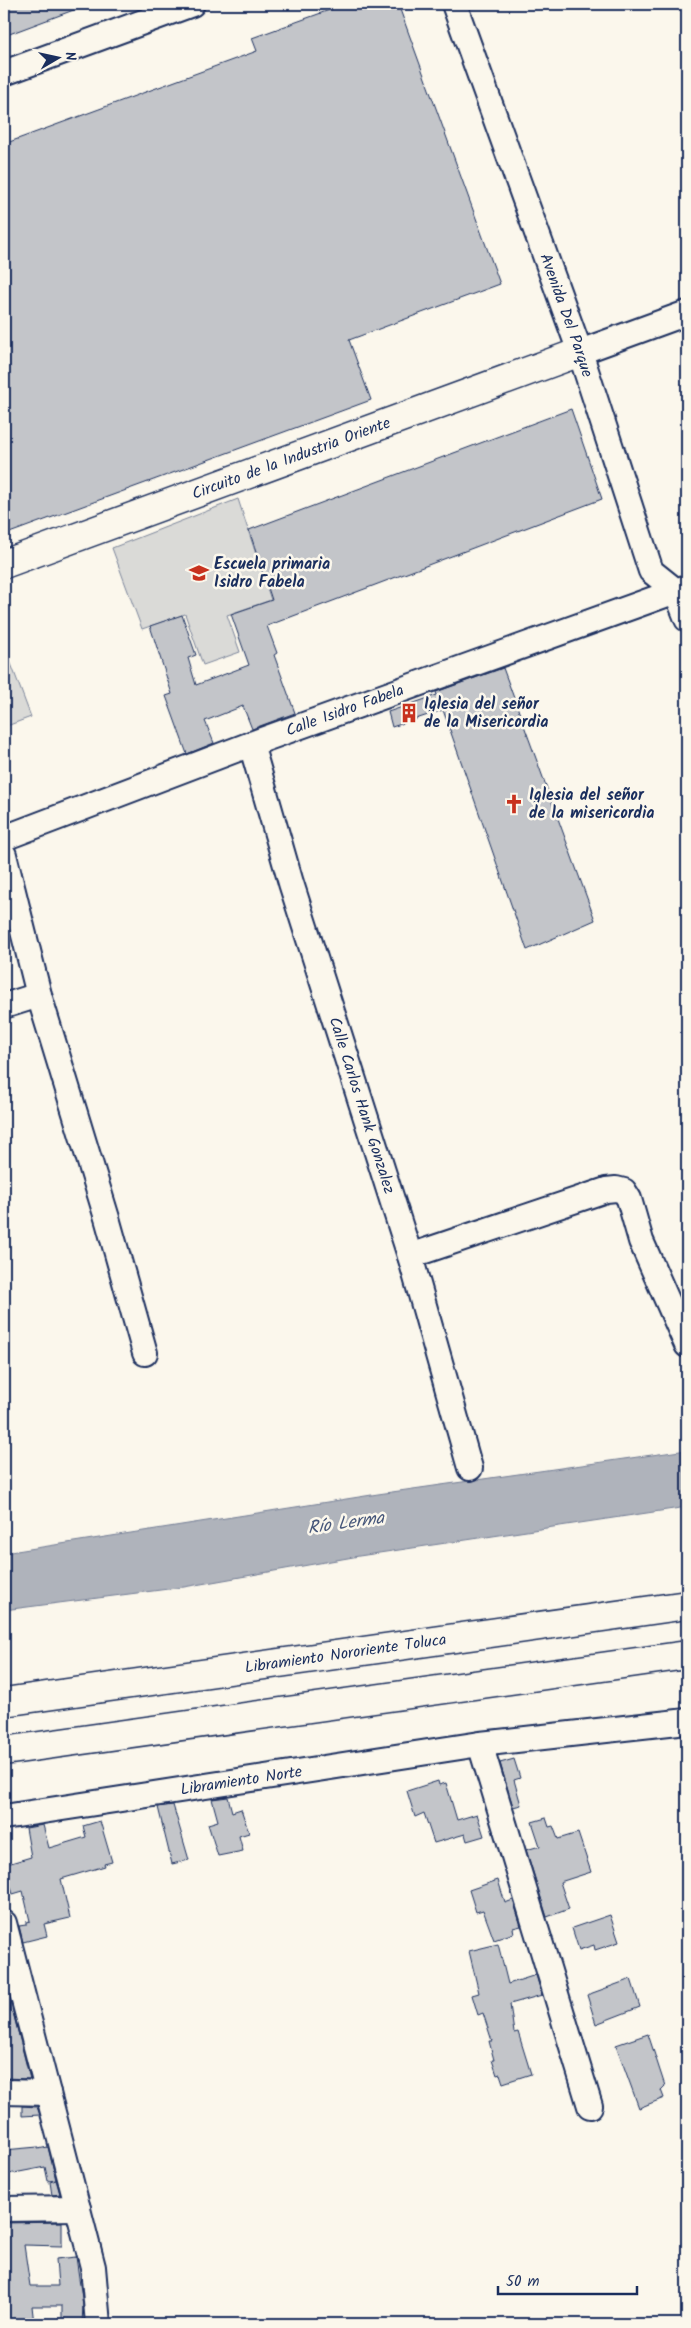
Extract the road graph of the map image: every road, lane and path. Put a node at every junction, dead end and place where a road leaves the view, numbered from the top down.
1 (192, 4) edge
2 (454, 4) edge
3 (4, 73) edge
4 (687, 313) edge
5 (580, 352) junction
6 (4, 564) edge
7 (682, 589) edge
8 (687, 619) edge
9 (251, 744) junction
10 (4, 838) edge
11 (4, 855) edge
12 (39, 995) junction
13 (4, 1006) edge
14 (410, 1256) junction
15 (687, 1345) edge
16 (145, 1353) dead end
17 (470, 1468) dead end
18 (687, 1605) edge
19 (687, 1655) edge
20 (4, 1702) edge
21 (687, 1721) edge
22 (480, 1744) junction
23 (4, 1751) edge
24 (4, 1817) edge
25 (4, 1923) edge
26 (14, 2006) edge
27 (4, 2092) edge
28 (48, 2093) junction
29 (590, 2106) dead end
30 (78, 2208) junction
31 (4, 2209) edge
32 (98, 2324) edge

1 - 3 street
2 - 5 street, Avenida Del Parque
4 - 5 street
5 - 6 highway, Circuito de la Industria Oriente
5 - 7 street, Avenida Del Parque
7 - 8 street, Avenida Del Parque
7 - 9 street, Calle Isidro Fabela
9 - 10 street, Calle Isidro Fabela
9 - 14 street, Calle Carlos Hank Gonzalez
11 - 12 street
12 - 13 street
12 - 16 street
14 - 15 street
14 - 17 street, Calle Carlos Hank Gonzalez
18 - 20 highway, Libramiento Nororiente Toluca
19 - 23 highway
21 - 22 street, Libramiento Norte
22 - 24 street, Libramiento Norte
22 - 29 street
25 - 26 street
26 - 28 street
27 - 28 street
28 - 30 street
30 - 31 street
30 - 32 street

